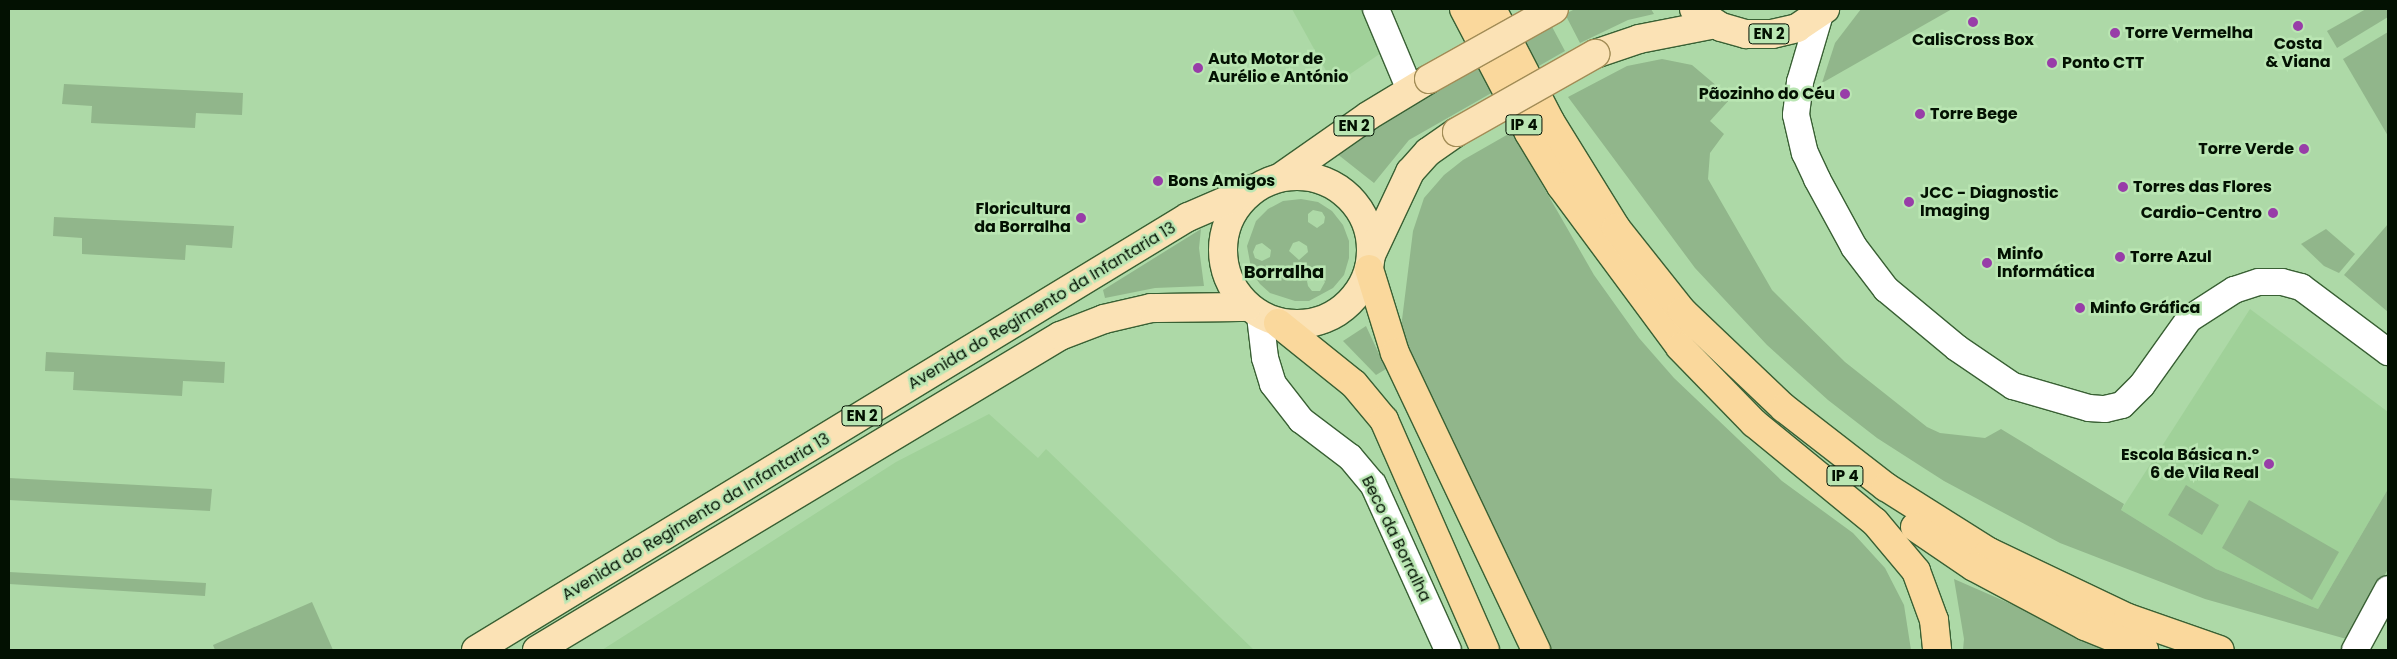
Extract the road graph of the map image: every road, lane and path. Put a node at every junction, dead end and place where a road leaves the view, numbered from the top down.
1 (1376, 9) edge
2 (1464, 9) edge
3 (1492, 9) edge
4 (1554, 9) edge
5 (1694, 9) edge
6 (1823, 12) edge
7 (1716, 24) junction
8 (1420, 85) junction
9 (1282, 177) junction
10 (1253, 189) junction
11 (1598, 234) junction
12 (1370, 262) junction
13 (1262, 315) junction
14 (2388, 352) edge
15 (2388, 589) edge
16 (476, 650) edge
17 (537, 650) edge
18 (1448, 650) edge
19 (1484, 650) edge
20 (1536, 650) edge
21 (1937, 650) edge
22 (2144, 650) edge
23 (2220, 650) edge
24 (2355, 650) edge

1 - 8 street
2 - 11 highway, IP 4
3 - 23 highway, IP 4
4 - 8 main road, EN 2, bridge
5 - 7 main road, EN 2
6 - 7 main road, EN 2
6 - 14 street
7 - 12 main road, EN 2, bridge
8 - 9 main road, EN 2
9 - 10 main road, EN 2
9 - 12 main road, EN 2
10 - 13 main road, EN 2
10 - 16 main road, Avenida do Regimento da Infantaria 13 / EN 2
11 - 21 highway
11 - 22 highway, IP 4
12 - 13 main road, EN 2
12 - 20 highway
13 - 17 main road, Avenida do Regimento da Infantaria 13 / EN 2
13 - 18 street, Beco da Borralha
13 - 19 highway
15 - 24 street

